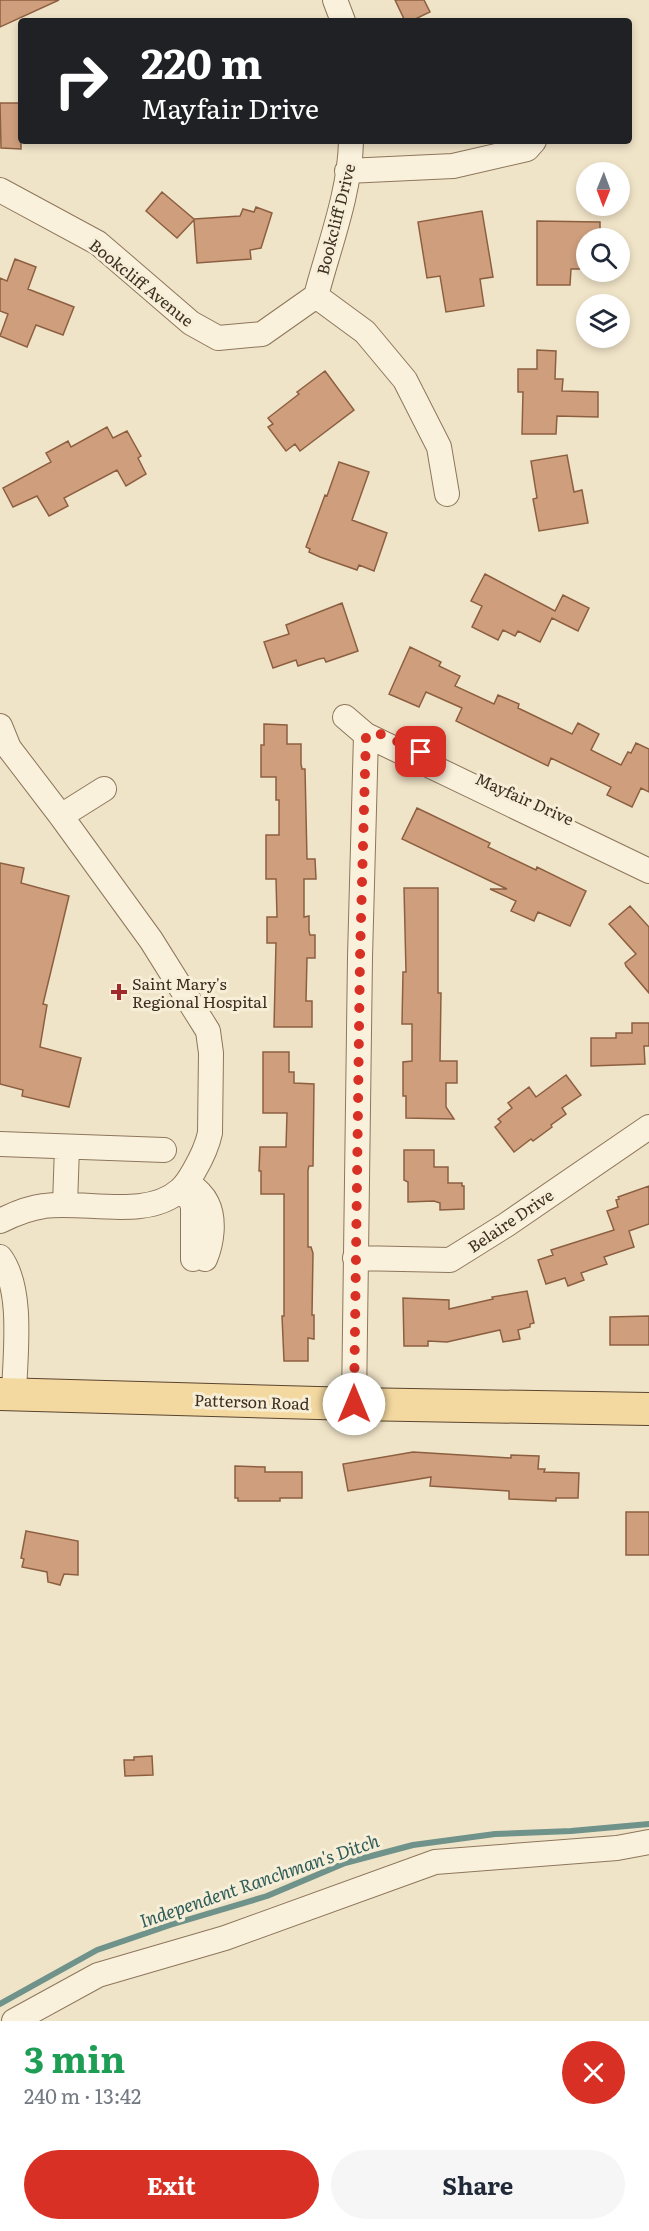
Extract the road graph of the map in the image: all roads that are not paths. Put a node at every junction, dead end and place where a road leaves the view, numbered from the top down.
1 (335, 0) edge
2 (342, 18) edge
3 (351, 144) edge
4 (531, 144) edge
5 (347, 171) junction
6 (0, 190) edge
7 (316, 296) junction
8 (447, 494) dead end
9 (345, 717) dead end
10 (0, 726) edge
11 (366, 735) junction
12 (104, 789) dead end
13 (61, 816) junction
14 (649, 853) edge
15 (649, 871) edge
16 (649, 1127) edge
17 (0, 1144) edge
18 (67, 1147) junction
19 (164, 1150) dead end
20 (183, 1186) junction
21 (64, 1205) junction
22 (0, 1221) edge
23 (0, 1257) edge
24 (355, 1258) junction
25 (199, 1259) dead end
26 (7, 1394) edge
27 (354, 1404) junction
28 (649, 1409) edge
29 (649, 1842) edge
30 (14, 2021) edge

1 - 2 street
3 - 5 street, Bookcliff Drive
4 - 5 street
5 - 7 street, Bookcliff Drive
6 - 7 street, Bookcliff Avenue
7 - 8 street
9 - 11 street
10 - 13 street
11 - 14 street, Mayfair Drive
11 - 15 street
11 - 24 street
12 - 13 street
13 - 20 street
16 - 24 street, Belaire Drive
17 - 18 street
18 - 19 street
18 - 21 street
20 - 21 street
20 - 25 street
21 - 22 street
23 - 26 street
24 - 27 street
26 - 27 main road, Patterson Road
27 - 28 main road, Patterson Road
29 - 30 street

